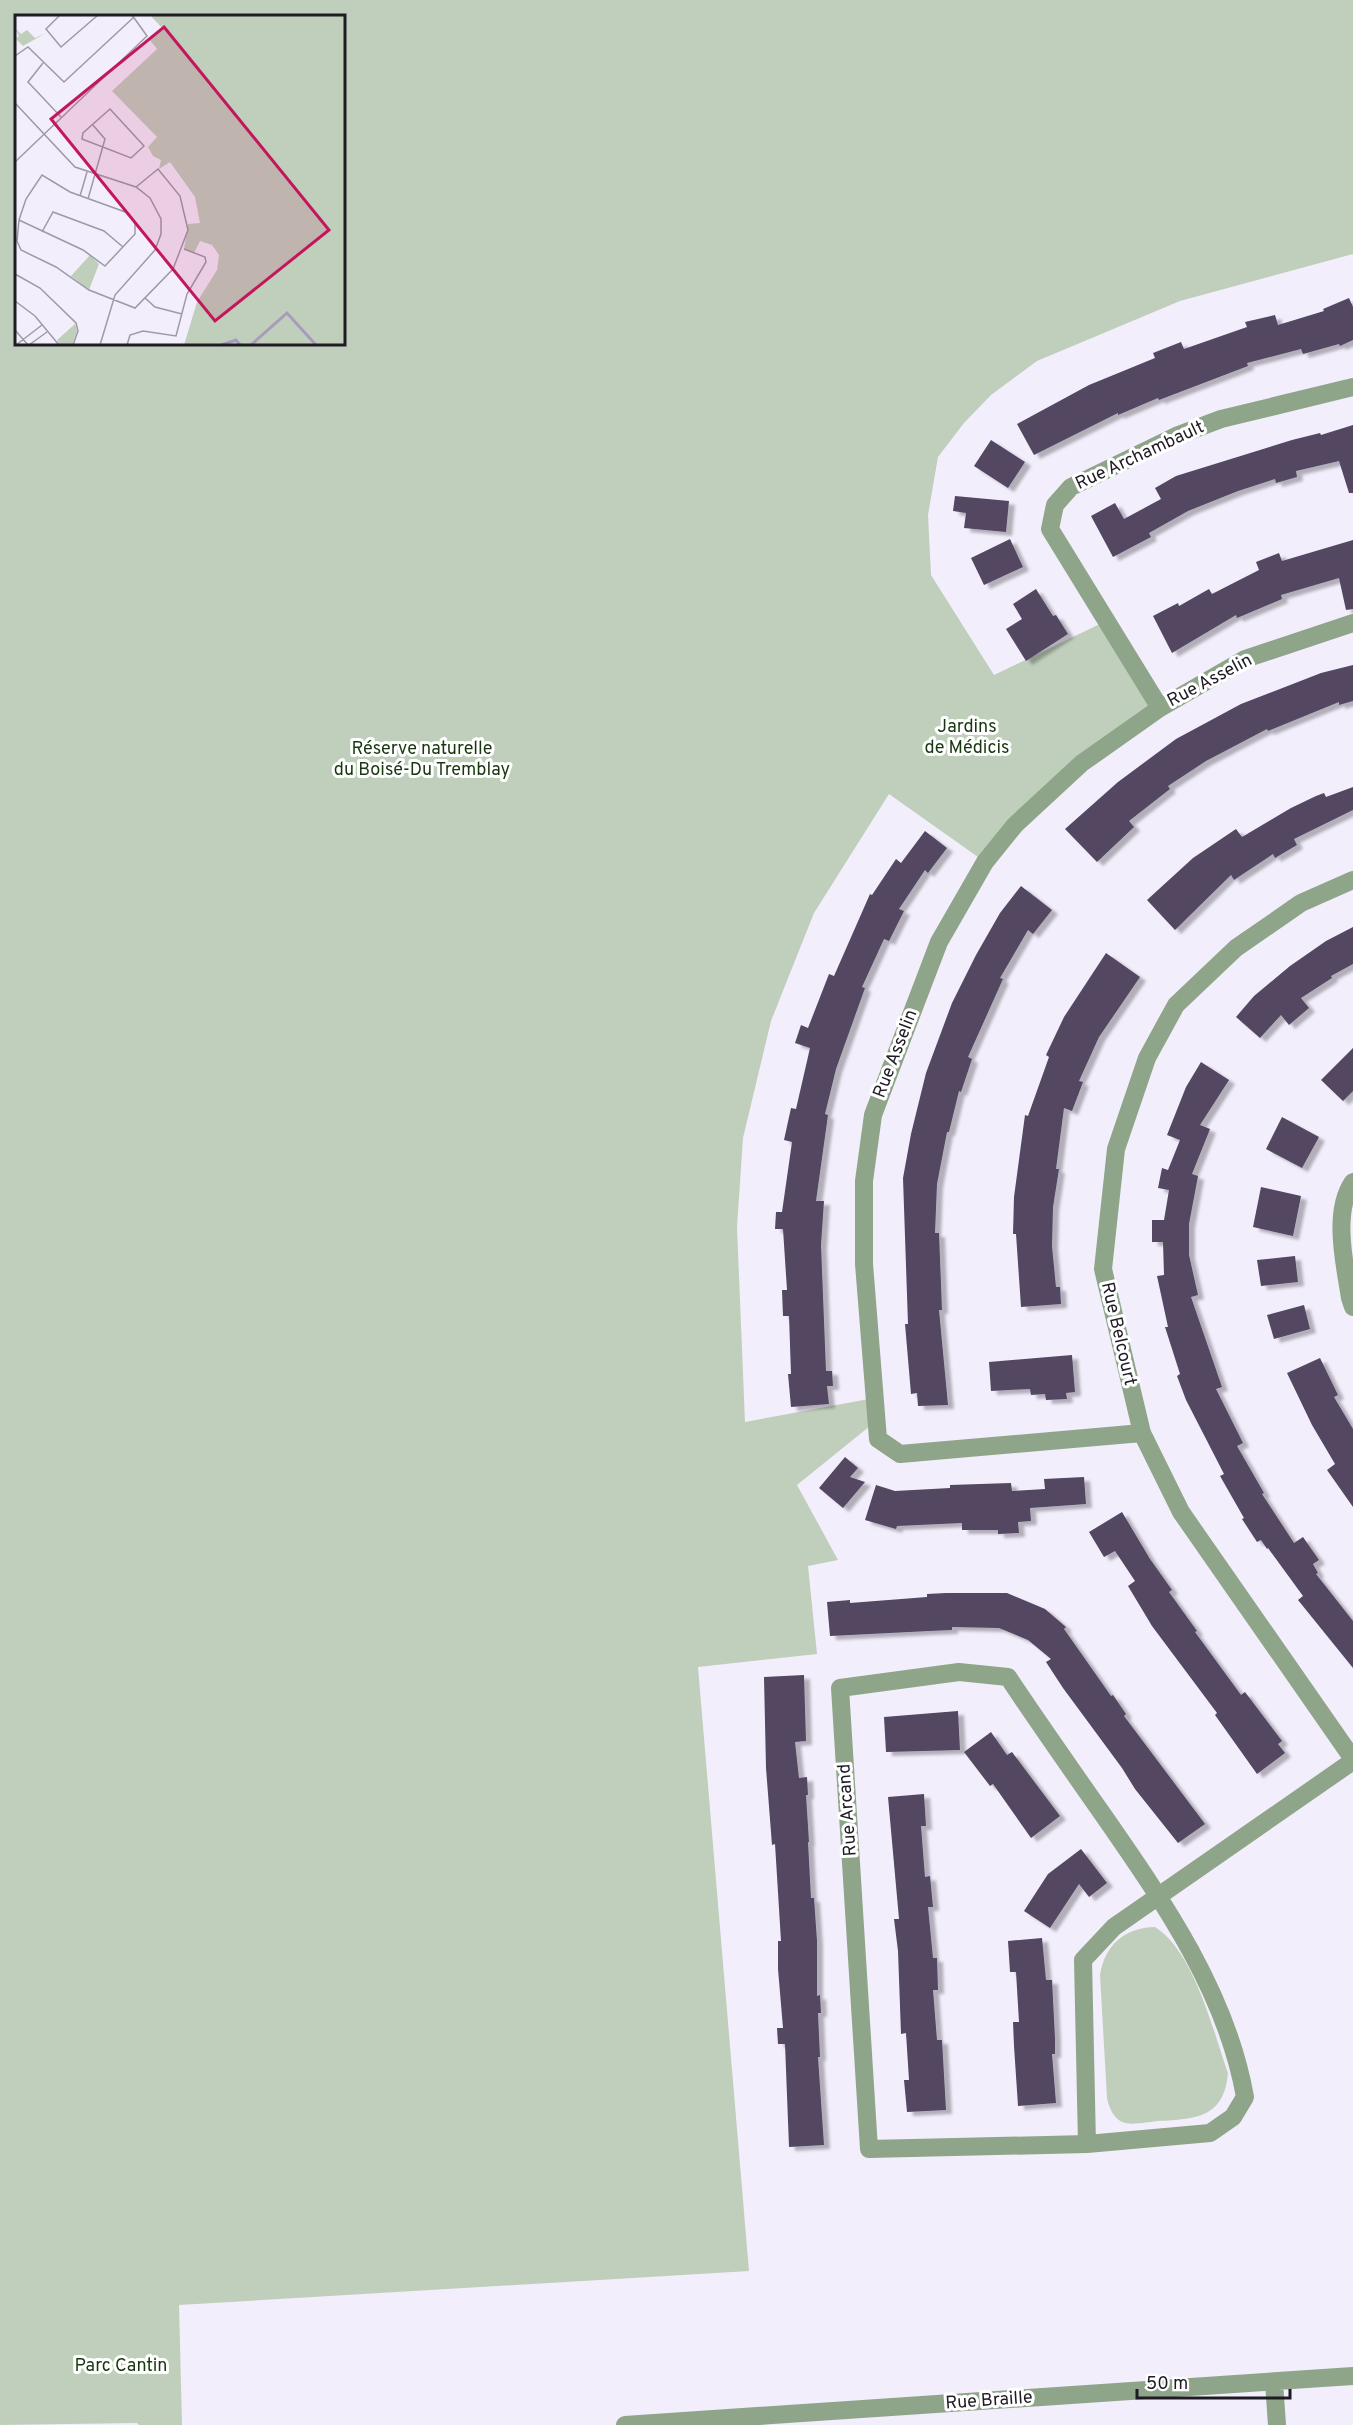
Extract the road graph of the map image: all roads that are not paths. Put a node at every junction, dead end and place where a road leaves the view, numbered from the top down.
1 (1353, 387) edge
2 (1353, 623) edge
3 (1160, 708) junction
4 (1353, 880) edge
5 (1353, 1182) edge
6 (1353, 1308) edge
7 (1142, 1433) junction
8 (1353, 1760) edge
9 (1160, 1897) junction
10 (1088, 2144) junction
11 (1353, 2376) edge
12 (1274, 2382) junction
13 (625, 2425) edge
14 (1277, 2425) edge

1 - 3 street, Rue Archambault
2 - 3 street, Rue Asselin
3 - 7 street, Rue Asselin
4 - 7 street, Rue Belcourt
5 - 6 street
7 - 8 street, Rue Belcourt
8 - 9 street
9 - 10 street
9 - 10 street, Rue Arcand
9 - 10 street, Rue Arcand
11 - 12 street, Rue Braille
12 - 13 street, Rue Braille
12 - 14 street

